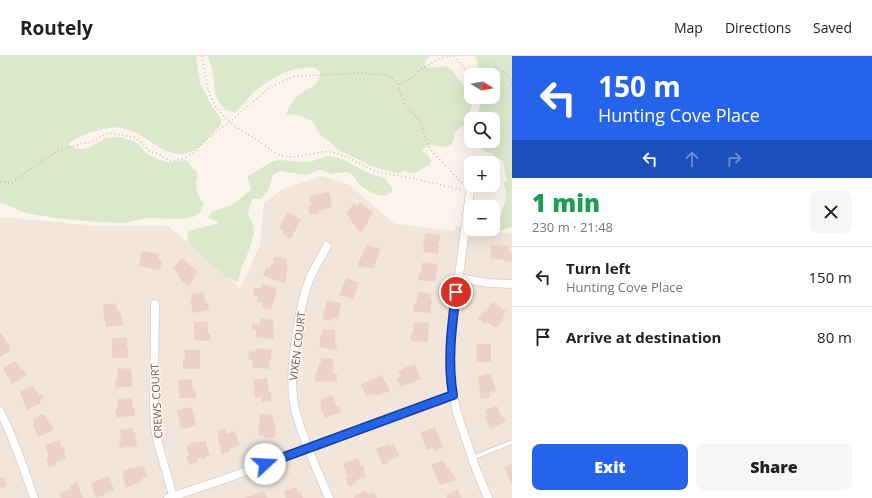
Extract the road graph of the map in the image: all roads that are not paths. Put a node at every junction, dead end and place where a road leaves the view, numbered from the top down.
1 (470, 192) dead end
2 (327, 246) dead end
3 (458, 278) junction
4 (512, 284) edge
5 (155, 304) dead end
6 (453, 395) junction
7 (0, 411) edge
8 (512, 442) edge
9 (309, 448) junction
10 (472, 458) junction
11 (171, 497) edge
12 (34, 498) edge
13 (329, 498) edge
14 (488, 498) edge

1 - 3 street
2 - 9 street, VIXEN COURT
3 - 4 street
3 - 6 street
5 - 11 street, CREWS COURT
6 - 9 street
6 - 10 street
7 - 12 street
8 - 10 lane
9 - 11 street
9 - 13 street, VIXEN COURT
10 - 14 street

